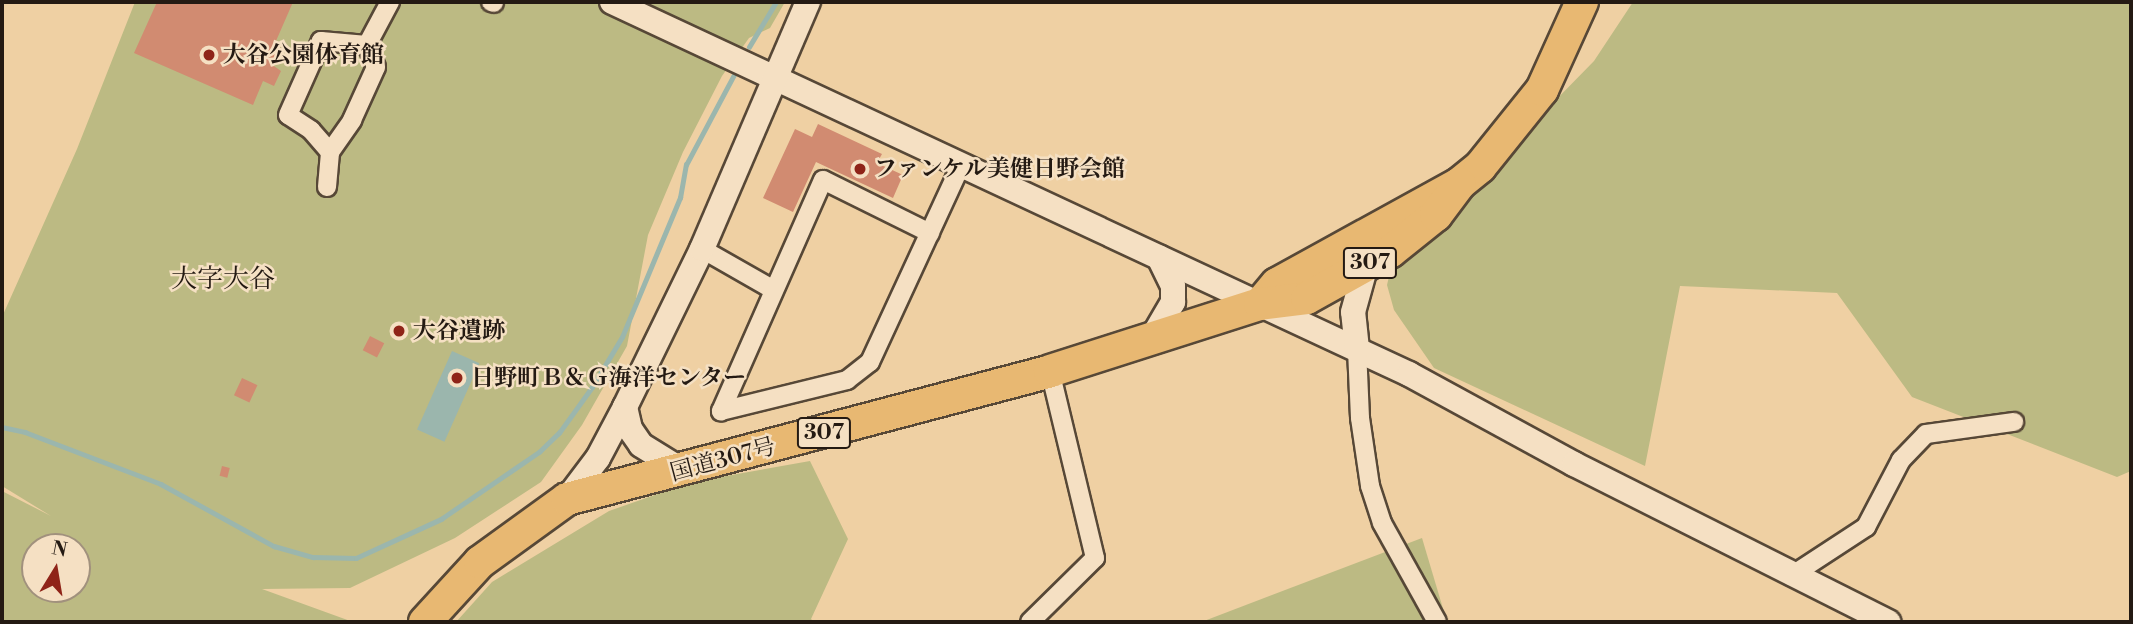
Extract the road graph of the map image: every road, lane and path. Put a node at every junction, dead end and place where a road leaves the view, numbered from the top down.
1 (390, 2) edge
2 (612, 2) edge
3 (808, 2) edge
4 (1582, 2) edge
5 (367, 45) junction
6 (776, 78) junction
7 (330, 152) junction
8 (961, 164) junction
9 (1459, 184) junction
10 (327, 187) dead end
11 (930, 233) junction
12 (702, 249) junction
13 (1159, 257) junction
14 (1366, 265) junction
15 (772, 289) junction
16 (1260, 304) junction
17 (1152, 338) junction
18 (1357, 349) junction
19 (1050, 371) junction
20 (625, 407) junction
21 (2014, 422) dead end
22 (683, 471) junction
23 (567, 499) junction
24 (1791, 576) junction
25 (425, 622) edge
26 (1030, 622) edge
27 (1437, 622) edge
28 (1888, 622) edge

1 - 5 street
2 - 6 street
3 - 6 street
4 - 9 highway, 国道307号 / 307
5 - 7 street
5 - 7 street
6 - 8 street
6 - 12 street
7 - 10 street
8 - 11 street
8 - 13 street
9 - 14 highway, 国道307号 / 307
9 - 16 highway, 国道307号 / 307
11 - 15 street
11 - 15 street
12 - 15 street
12 - 20 street
13 - 16 street
13 - 17 street
14 - 16 highway, 国道307号 / 307
14 - 18 street
16 - 17 highway, 国道307号 / 307
16 - 18 street
17 - 19 highway, 国道307号 / 307
18 - 24 street
18 - 27 street
19 - 22 highway, 国道307号 / 307
19 - 26 street
20 - 22 street
20 - 23 street
21 - 24 street
22 - 23 highway, 国道307号 / 307
23 - 25 highway, 国道307号 / 307
24 - 28 street

